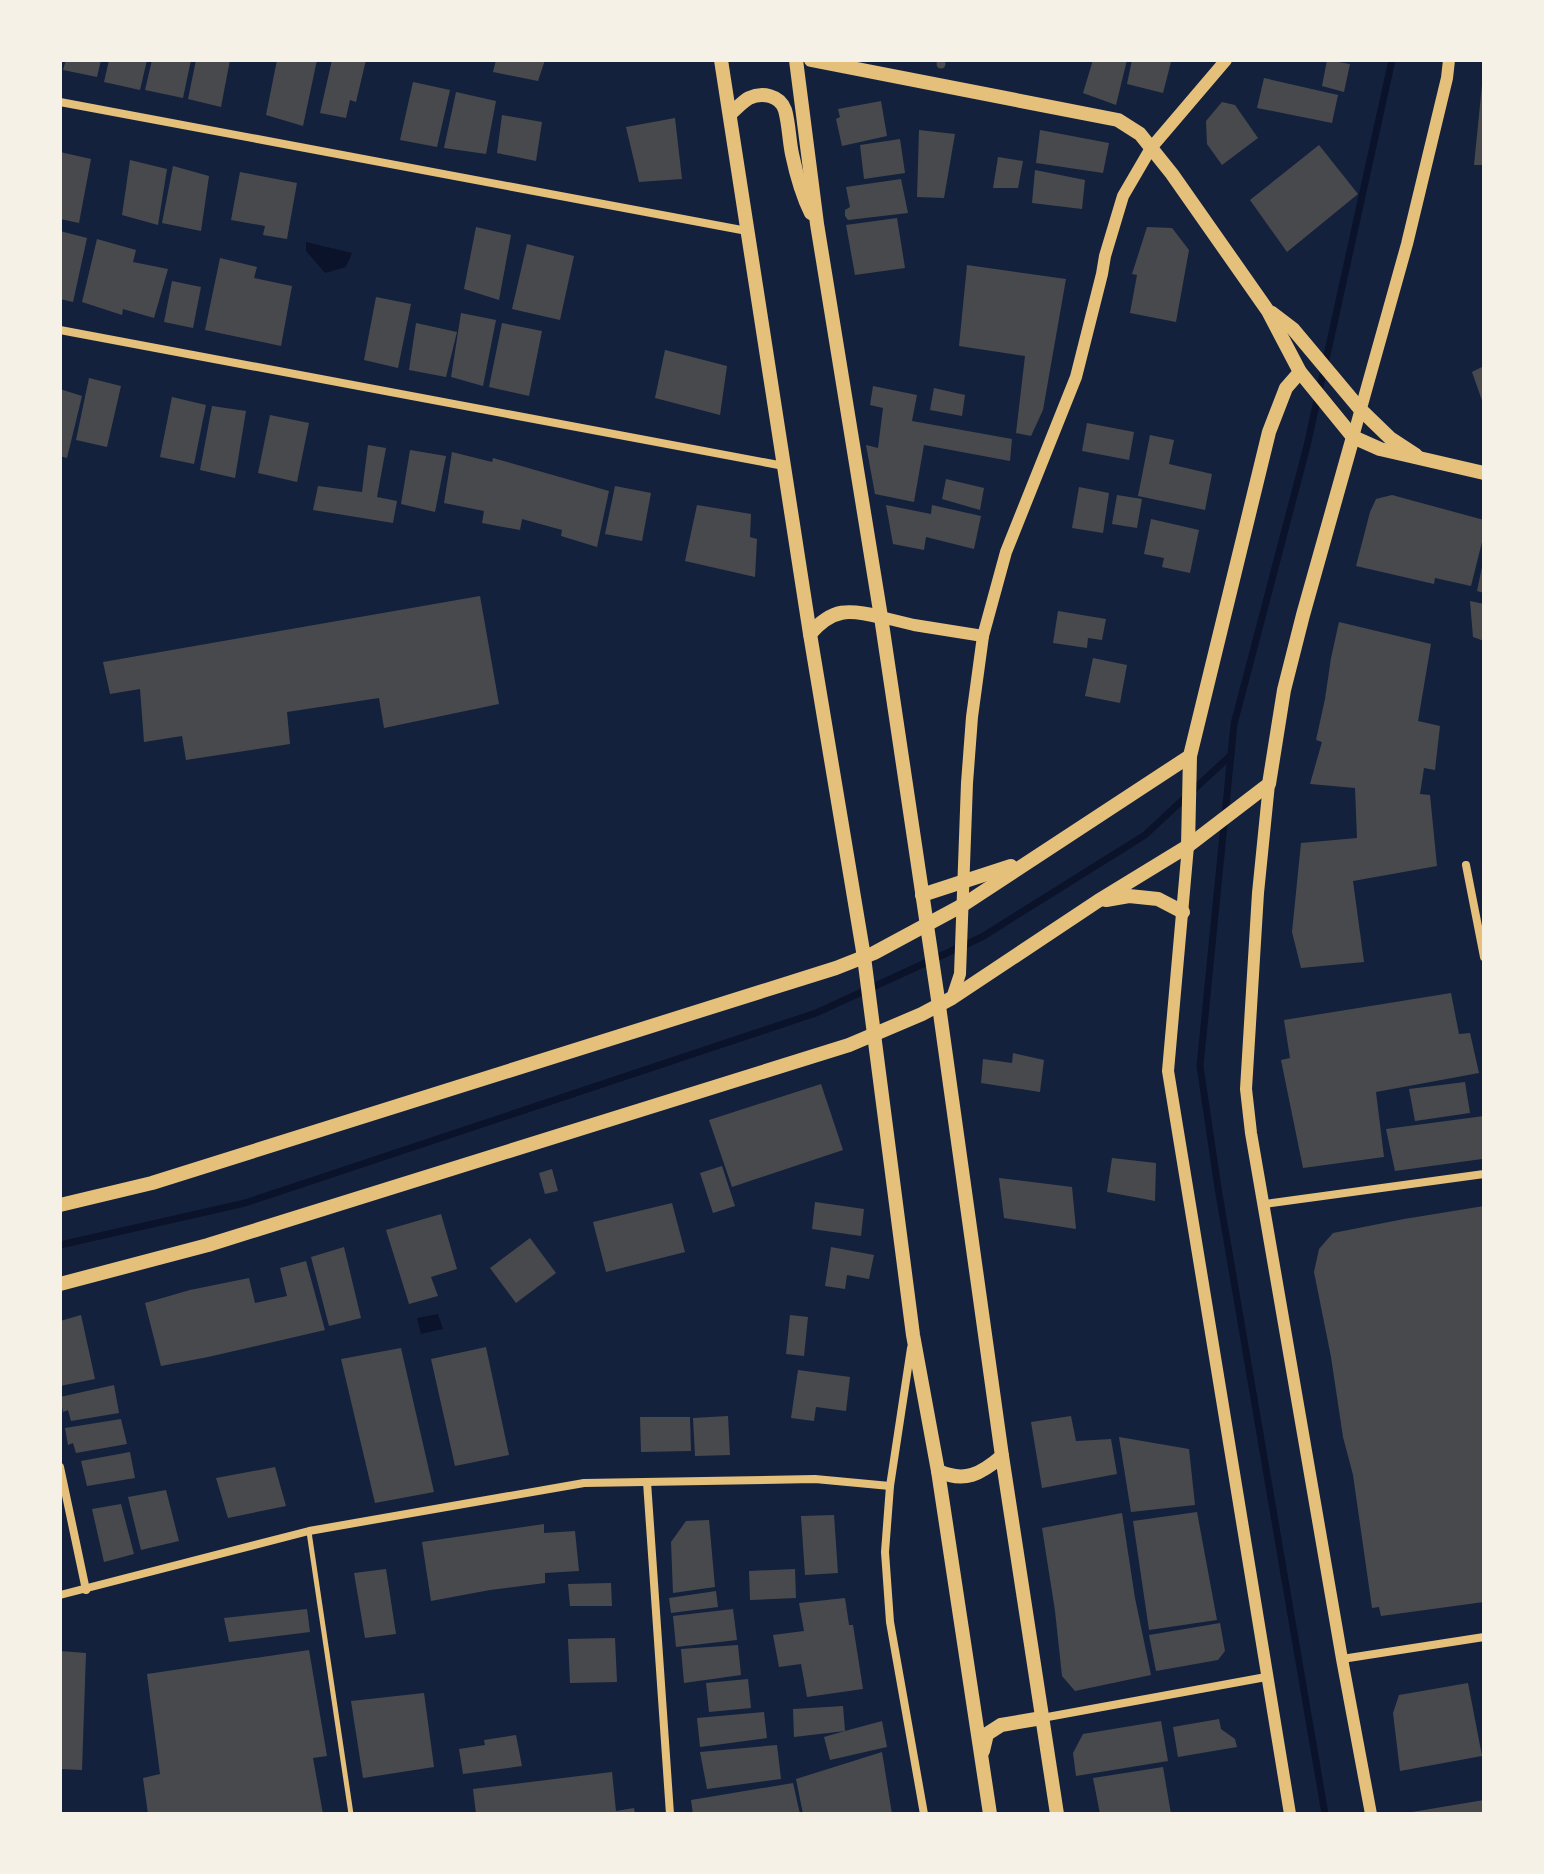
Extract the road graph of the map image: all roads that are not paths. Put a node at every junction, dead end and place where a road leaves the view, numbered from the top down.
1 (721, 60) edge
2 (796, 60) edge
3 (811, 60) edge
4 (1226, 60) edge
5 (1449, 60) edge
6 (60, 102) edge
7 (730, 114) junction
8 (1151, 148) junction
9 (817, 224) junction
10 (747, 231) junction
11 (1268, 311) junction
12 (60, 330) edge
13 (1300, 372) junction
14 (1337, 379) junction
15 (1360, 409) junction
16 (1353, 437) junction
17 (1419, 457) junction
18 (784, 466) junction
19 (1484, 473) edge
20 (881, 617) junction
21 (810, 634) junction
22 (983, 636) junction
23 (1190, 756) junction
24 (1269, 784) junction
25 (1188, 846) junction
26 (1030, 859) junction
27 (1466, 865) dead end
28 (963, 881) junction
29 (922, 895) junction
30 (1098, 901) junction
31 (963, 905) junction
32 (1183, 912) junction
33 (927, 926) junction
34 (864, 957) junction
35 (1484, 957) edge
36 (946, 1002) junction
37 (874, 1033) junction
38 (1484, 1174) edge
39 (1265, 1204) junction
40 (60, 1205) edge
41 (60, 1284) edge
42 (913, 1335) junction
43 (1002, 1456) junction
44 (60, 1467) edge
45 (938, 1471) junction
46 (647, 1482) junction
47 (890, 1486) junction
48 (309, 1531) junction
49 (86, 1590) junction
50 (60, 1595) edge
51 (1484, 1637) edge
52 (1342, 1659) junction
53 (1266, 1677) junction
54 (1042, 1718) junction
55 (982, 1762) junction
56 (351, 1814) edge
57 (670, 1814) edge
58 (924, 1814) edge
59 (990, 1814) edge
60 (1057, 1814) edge
61 (1290, 1814) edge
62 (1371, 1814) edge

1 - 7 main road
2 - 9 main road
3 - 8 main road
4 - 8 street
5 - 15 street
6 - 10 street
7 - 9 main road
7 - 10 main road
8 - 11 main road
8 - 22 street
9 - 20 main road
10 - 18 main road
11 - 13 main road
11 - 14 main road
12 - 18 street
13 - 14 main road
13 - 16 main road
13 - 23 main road
14 - 15 main road
15 - 16 street
15 - 17 main road
16 - 17 main road
16 - 24 main road
17 - 19 main road
18 - 21 main road
20 - 21 main road
20 - 22 street
20 - 29 main road
21 - 34 main road
22 - 28 street
23 - 25 main road
23 - 26 main road
24 - 25 main road
24 - 39 street
25 - 30 main road
25 - 32 street
26 - 28 main road
26 - 31 main road
27 - 35 street
28 - 29 main road
28 - 31 street
29 - 33 main road
30 - 32 main road
30 - 36 main road
31 - 33 main road
31 - 36 street
32 - 53 street
33 - 34 main road
33 - 36 main road
34 - 37 main road
34 - 40 main road
36 - 37 main road
36 - 43 main road
37 - 41 main road
37 - 42 main road
38 - 39 street
39 - 52 street
42 - 45 main road
42 - 47 street
43 - 45 main road
43 - 54 main road
44 - 49 street
45 - 55 main road
46 - 47 street
46 - 48 street
46 - 57 street
47 - 58 street
48 - 49 street
48 - 56 lane
49 - 50 street
51 - 52 street
52 - 62 street
53 - 54 street
53 - 61 street
54 - 55 main road
54 - 60 main road
55 - 59 main road

